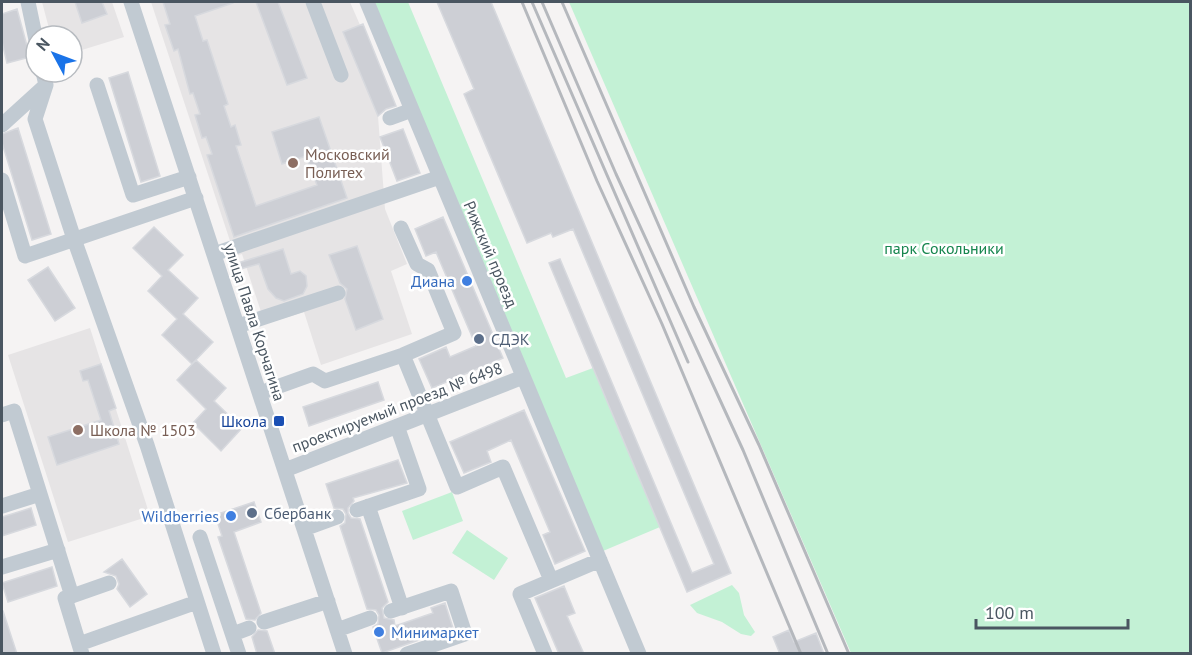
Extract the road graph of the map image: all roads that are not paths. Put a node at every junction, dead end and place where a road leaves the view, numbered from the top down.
1 (28, 2) edge
2 (132, 2) edge
3 (313, 2) edge
4 (367, 2) edge
5 (33, 24) edge
6 (340, 75) dead end
7 (39, 84) edge
8 (43, 84) edge
9 (97, 84) dead end
10 (412, 110) junction
11 (390, 118) dead end
12 (2, 125) edge
13 (189, 177) junction
14 (440, 177) junction
15 (2, 180) edge
16 (196, 198) junction
17 (401, 228) dead end
18 (74, 239) junction
19 (214, 255) junction
20 (338, 293) dead end
21 (238, 326) junction
22 (403, 355) junction
23 (523, 377) junction
24 (260, 393) junction
25 (427, 414) junction
26 (2, 415) edge
27 (398, 426) junction
28 (285, 470) junction
29 (40, 494) junction
30 (2, 506) edge
31 (337, 517) dead end
32 (304, 529) junction
33 (200, 537) dead end
34 (58, 550) junction
35 (600, 560) junction
36 (2, 567) edge
37 (551, 580) junction
38 (109, 583) dead end
39 (72, 596) junction
40 (328, 601) junction
41 (197, 602) junction
42 (370, 618) dead end
43 (264, 622) dead end
44 (249, 628) dead end
45 (337, 630) junction
46 (233, 634) junction
47 (80, 649) edge
48 (214, 654) edge
49 (239, 654) edge
50 (345, 654) edge
51 (407, 654) edge
52 (545, 654) edge
53 (639, 654) edge

1 - 5 street
2 - 13 street, улица Павла Корчагина
3 - 6 street
4 - 10 street, Рижский проезд
7 - 12 street
8 - 18 street
9 - 13 street
10 - 11 street
10 - 14 street, Рижский проезд
13 - 16 street, улица Павла Корчагина
14 - 19 street
14 - 23 street, Рижский проезд
15 - 18 street
16 - 18 street
16 - 19 street, улица Павла Корчагина
17 - 22 street
18 - 41 street
19 - 21 street, улица Павла Корчагина
20 - 21 street
21 - 24 street, улица Павла Корчагина
22 - 24 street
22 - 25 street
23 - 25 street, проектируемый проезд № 6498
23 - 35 street, Рижский проезд
24 - 28 street, улица Павла Корчагина
25 - 27 street, проектируемый проезд № 6498
25 - 37 street
26 - 29 street
27 - 28 street, проектируемый проезд № 6498
27 - 51 street
28 - 32 street, улица Павла Корчагина
29 - 30 street
29 - 34 street
31 - 32 street
32 - 40 street, улица Павла Корчагина
33 - 46 street
34 - 36 street
34 - 39 street
35 - 37 street
35 - 53 street, Рижский проезд
37 - 52 street
38 - 39 street
39 - 47 street
40 - 43 street
40 - 45 street, улица Павла Корчагина
41 - 47 street
41 - 48 street
42 - 45 street
44 - 46 street
45 - 50 street, улица Павла Корчагина
46 - 49 street

